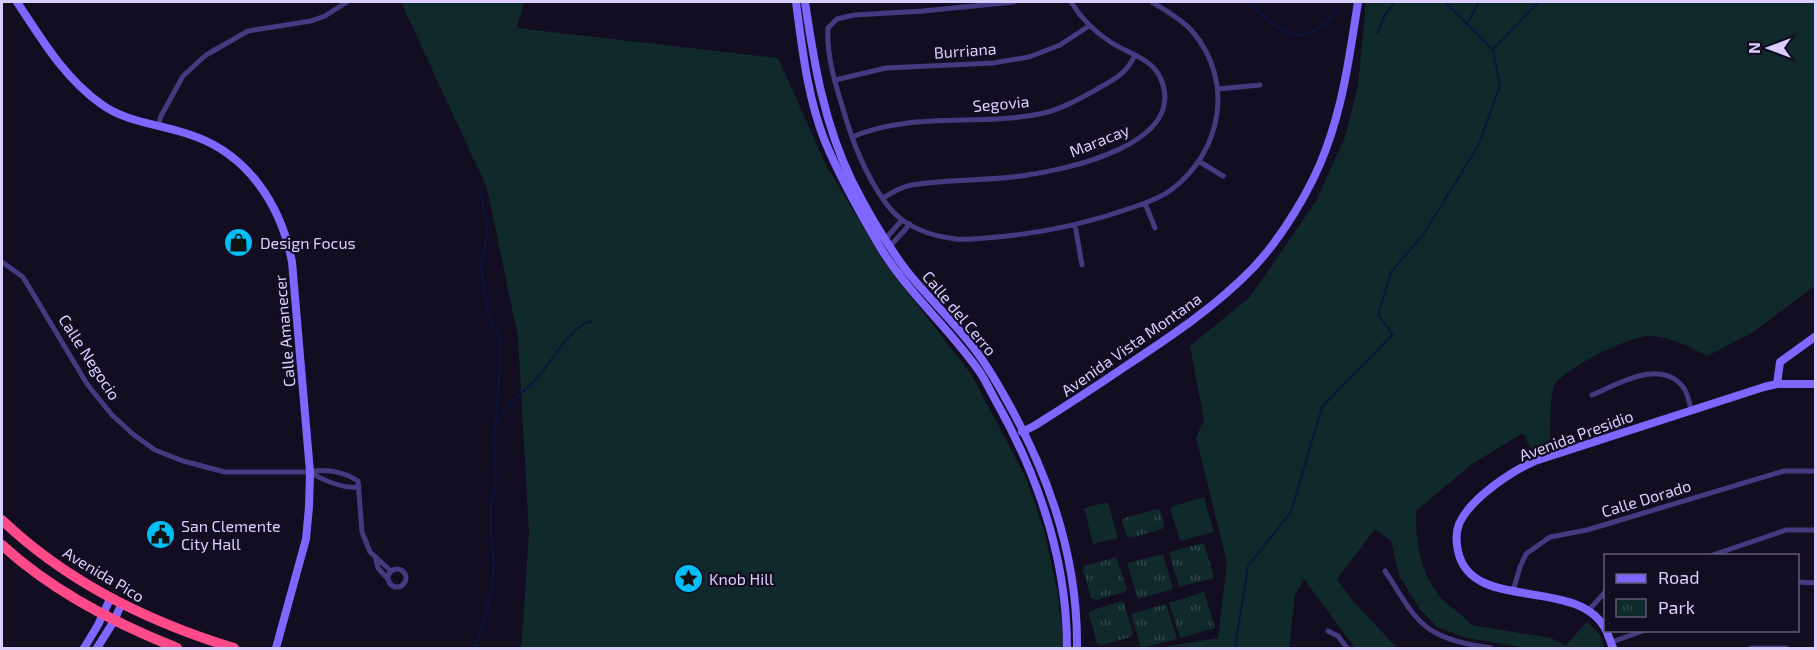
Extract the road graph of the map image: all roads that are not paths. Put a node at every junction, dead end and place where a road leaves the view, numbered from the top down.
1 (16, 2) edge
2 (347, 2) edge
3 (796, 2) edge
4 (805, 2) edge
5 (1014, 2) edge
6 (1071, 2) edge
7 (1152, 2) edge
8 (1358, 2) edge
9 (1089, 26) junction
10 (1135, 55) junction
11 (835, 80) junction
12 (1260, 85) dead end
13 (1218, 89) junction
14 (158, 126) junction
15 (852, 137) junction
16 (1200, 162) junction
17 (1223, 176) dead end
18 (883, 198) junction
19 (1144, 203) junction
20 (906, 222) junction
21 (1074, 225) junction
22 (1155, 228) dead end
23 (884, 245) junction
24 (2, 262) edge
25 (1082, 265) dead end
26 (1815, 336) edge
27 (1776, 384) junction
28 (1815, 384) edge
29 (1592, 395) dead end
30 (1691, 409) junction
31 (1024, 430) junction
32 (1016, 436) junction
33 (1815, 471) edge
34 (310, 472) junction
35 (359, 487) junction
36 (2, 520) edge
37 (1815, 530) edge
38 (2, 545) edge
39 (1713, 554) edge
40 (376, 560) junction
41 (1385, 571) dead end
42 (392, 572) junction
43 (388, 579) junction
44 (1799, 582) edge
45 (1815, 583) edge
46 (1513, 591) junction
47 (1604, 592) edge
48 (110, 599) junction
49 (121, 605) junction
50 (1588, 610) junction
51 (103, 615) junction
52 (114, 621) junction
53 (1604, 627) edge
54 (1328, 631) dead end
55 (1641, 632) edge
56 (1612, 645) edge
57 (84, 648) edge
58 (97, 648) edge
59 (177, 648) edge
60 (234, 648) edge
61 (276, 648) edge
62 (1067, 648) edge
63 (1077, 648) edge
64 (1347, 648) edge
65 (1491, 648) edge
66 (1751, 648) edge
67 (1786, 648) edge

1 - 14 street, Calle Amanecer
2 - 14 street
3 - 23 street, Calle del Cerro
4 - 23 street, Calle del Cerro
5 - 11 street
6 - 9 street, Maracay
7 - 13 street
8 - 31 street, Avenida Vista Montana
9 - 10 street, Maracay
9 - 11 street, Burriana
10 - 15 street, Segovia
10 - 18 street, Maracay
11 - 15 street
12 - 13 street
13 - 16 street
14 - 34 street, Calle Amanecer
15 - 18 street
16 - 17 street
16 - 19 street
18 - 20 street
19 - 21 street
19 - 22 street
20 - 21 street
20 - 23 street
21 - 25 street
23 - 31 street, Calle del Cerro
23 - 32 street, Calle del Cerro
24 - 34 street, Calle Negocio
26 - 27 street
27 - 28 street, Avenida Presidio
27 - 30 street, Avenida Presidio
29 - 30 street
30 - 46 street, Avenida Presidio
31 - 32 street, Avenida Vista Montana
31 - 63 street, Calle del Cerro
32 - 62 street, Calle del Cerro
33 - 46 street, Calle Dorado
34 - 35 street
34 - 35 street, Calle Negocio
34 - 61 street, Calle Amanecer
35 - 40 street
36 - 48 highway, Avenida Pico
37 - 39 street
38 - 51 highway, Avenida Pico
40 - 42 street
40 - 43 street
41 - 65 street
42 - 43 street
42 - 43 street
44 - 45 street
46 - 50 street, Avenida Presidio
47 - 50 street
48 - 49 highway, Avenida Pico
48 - 51 street
49 - 52 street
49 - 60 highway, Avenida Pico
50 - 53 street
51 - 52 highway, Avenida Pico
51 - 57 street
52 - 58 street
52 - 59 highway, Avenida Pico
54 - 64 street
55 - 56 street
66 - 67 street

